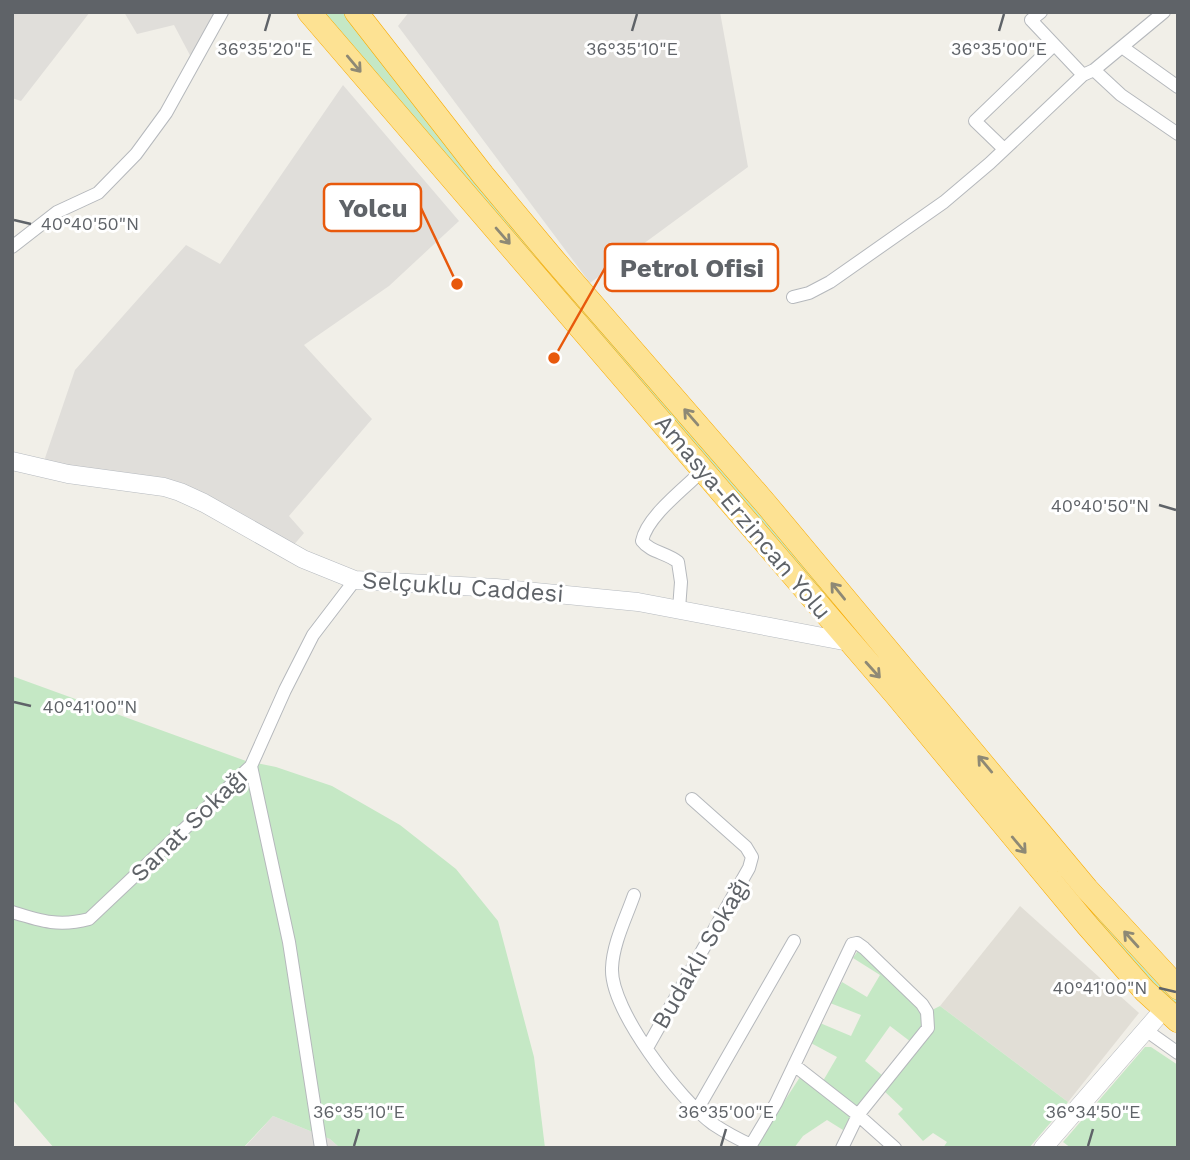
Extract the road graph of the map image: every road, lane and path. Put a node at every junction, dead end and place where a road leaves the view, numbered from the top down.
1 (222, 12) edge
2 (309, 12) edge
3 (356, 12) edge
4 (1041, 12) edge
5 (1164, 12) edge
6 (1054, 45) junction
7 (1122, 47) junction
8 (1088, 72) junction
9 (1178, 87) edge
10 (1178, 134) edge
11 (1004, 149) junction
12 (12, 247) edge
13 (793, 297) dead end
14 (12, 461) edge
15 (703, 470) junction
16 (355, 580) junction
17 (680, 609) junction
18 (849, 642) junction
19 (251, 766) junction
20 (692, 799) dead end
21 (634, 895) dead end
22 (12, 912) edge
23 (793, 941) dead end
24 (1175, 979) edge
25 (1171, 1015) edge
26 (1147, 1031) junction
27 (647, 1048) junction
28 (1178, 1053) edge
29 (794, 1065) junction
30 (697, 1110) junction
31 (858, 1115) junction
32 (321, 1148) edge
33 (842, 1148) edge
34 (895, 1148) edge
35 (1043, 1148) edge

1 - 12 street
2 -> 15 highway, Amasya-Erzincan Yolu
24 -> 3 highway, Amasya-Erzincan Yolu
4 - 6 street
5 - 7 street
6 - 8 street
6 - 11 street
7 - 8 street
7 - 9 street
8 - 10 street
8 - 11 street
11 - 13 street
14 - 16 street, Selçuklu Caddesi
15 - 17 street
15 - 18 highway, Amasya-Erzincan Yolu
16 - 17 street, Selçuklu Caddesi
16 - 19 street, Sanat Sokağı
17 - 18 street, Selçuklu Caddesi
18 -> 25 highway, Amasya-Erzincan Yolu
19 - 22 street, Sanat Sokağı
19 - 32 street
20 - 27 street, Budaklı Sokağı
21 - 27 street, Budaklı Sokağı
23 - 30 street
25 - 26 street
26 - 28 street
26 - 35 street
27 - 30 street, Budaklı Sokağı
29 - 30 street, Budaklı Sokağı
29 - 31 street
29 - 31 street, Budaklı Sokağı
31 - 33 street, Budaklı Sokağı
31 - 34 street

